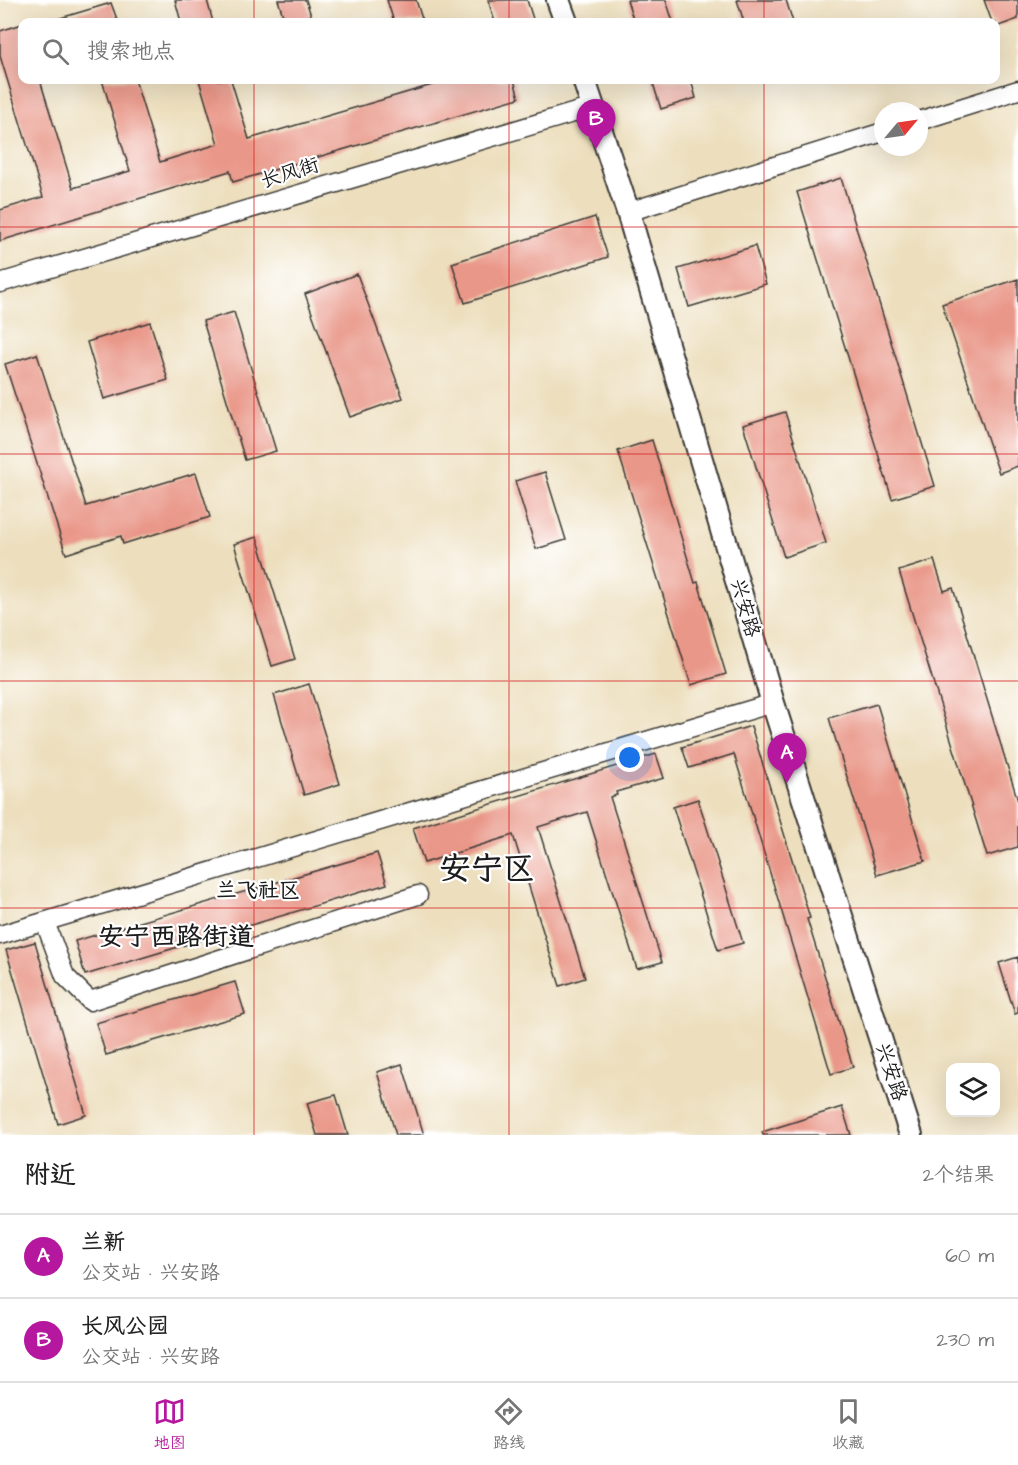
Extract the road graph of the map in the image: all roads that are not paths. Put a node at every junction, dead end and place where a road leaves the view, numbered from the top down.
1 (558, 0) edge
2 (565, 18) edge
3 (585, 84) edge
4 (1018, 90) edge
5 (593, 107) junction
6 (928, 118) edge
7 (874, 135) edge
8 (628, 212) junction
9 (0, 283) edge
10 (773, 703) junction
11 (418, 895) dead end
12 (45, 922) junction
13 (0, 935) edge
14 (911, 1135) edge

1 - 2 street
3 - 5 street, 兴安路
4 - 6 street
5 - 8 street, 兴安路
5 - 9 street, 长风街
7 - 8 street
8 - 10 street, 兴安路
10 - 12 street
10 - 14 street, 兴安路
11 - 12 street
12 - 13 street

